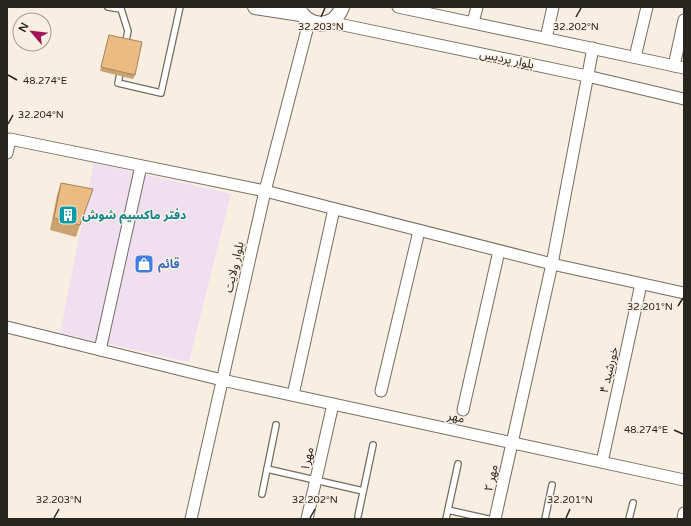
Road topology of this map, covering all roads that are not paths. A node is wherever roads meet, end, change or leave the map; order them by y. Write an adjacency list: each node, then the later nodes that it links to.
1 (108, 7): 16 (lane)
2 (180, 7): 18 (lane)
3 (255, 7): 10 (street)
4 (342, 7): 12 (street)
5 (398, 7): 9 (street)
6 (477, 7): 13 (street)
7 (553, 7): 14 (street)
8 (646, 7): 17 (street)
9 (434, 10): 13 (street)
10 (303, 14): 12 (street); 25 (street, بلوار ولایت)
11 (684, 20): 19 (street)
12 (330, 22): 20 (street, بلوار پردیس)
13 (473, 22): 14 (street)
14 (546, 38): 15 (street)
15 (594, 48): 17 (street); 20 (street, مهر ۲)
16 (124, 53)
17 (635, 57): 19 (street)
18 (122, 60)
19 (679, 67)
20 (587, 76): 21 (street, بلوار پردیس); 29 (street, مهر ۲)
21 (684, 99)
22 (8, 139): 23 (street); 24 (street)
23 (7, 153)
24 (141, 166): 25 (street); 33 (street)
25 (265, 191): 26 (street); 34 (street, بلوار ولایت)
26 (334, 209): 27 (street); 36 (street)
27 (419, 231): 28 (street); 35 (street)
28 (500, 251): 29 (street); 38 (street)
29 (552, 264): 30 (street); 40 (street, مهر ۲)
30 (641, 284): 31 (street); 42 (street, خورشید ۴)
31 (684, 293)
32 (7, 327): 33 (street, مهر)
33 (100, 350): 34 (street, مهر)
34 (222, 380): 36 (street, مهر); 54 (street, بلوار ولایت)
35 (381, 391)
36 (293, 395): 37 (street, مهر)
37 (333, 404): 40 (street, مهر); 45 (street, مهر۱)
38 (463, 410)
39 (276, 425): 44 (lane)
40 (512, 443): 42 (street, مهر); 58 (street, مهر ۲)
41 (373, 446): 48 (lane)
42 (602, 462): 46 (street, مهر)
43 (458, 464): 51 (lane)
44 (267, 469): 45 (lane); 49 (lane)
45 (316, 480): 48 (lane); 55 (street, مهر۱)
46 (684, 480)
47 (552, 485): 59 (lane)
48 (363, 491): 53 (lane)
49 (262, 494)
50 (633, 503): 60 (lane)
51 (448, 510): 56 (lane); 57 (lane)
52 (684, 513): 61 (street)
53 (358, 516)
54 (191, 519)
55 (307, 519)
56 (446, 519)
57 (488, 519)
58 (495, 519)
59 (545, 519)
60 (629, 519)
61 (683, 519)

